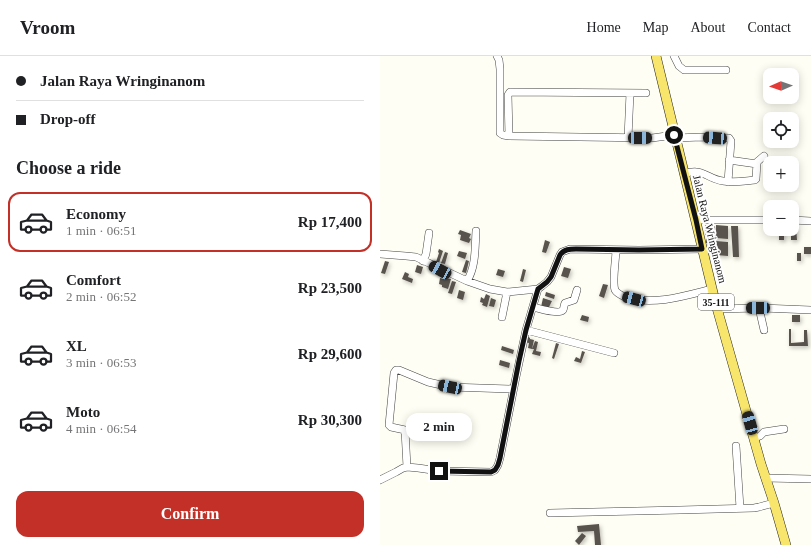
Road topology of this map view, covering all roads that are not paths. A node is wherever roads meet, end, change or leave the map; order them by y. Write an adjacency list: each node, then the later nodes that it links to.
1 (497, 56): 7 (street)
2 (656, 56): 8 (main road, Jalan Raya Wringinanom / 35-111)
3 (674, 56): 4 (street)
4 (726, 70)
5 (630, 93): 6 (street); 7 (street); 9 (street)
6 (646, 93)
7 (509, 136): 9 (street)
8 (671, 136): 9 (street); 11 (street); 13 (main road, Jalan Raya Wringinanom / 35-111)
9 (628, 138)
10 (763, 157): 12 (street)
11 (729, 160): 12 (street); 14 (street)
12 (756, 164): 14 (street)
13 (684, 174): 14 (street); 15 (main road, Jalan Raya Wringinanom / 35-111)
14 (728, 182)
15 (696, 220): 16 (street); 21 (main road, Jalan Raya Wringinanom / 35-111)
16 (763, 220)
17 (799, 220): 18 (street)
18 (811, 221)
19 (476, 231): 25 (street)
20 (429, 233): 24 (street)
21 (702, 249): 22 (street); 27 (main road, Jalan Raya Wringinanom / 35-111)
22 (616, 250): 26 (street); 27 (street)
23 (380, 254): 24 (street)
24 (423, 260): 25 (street)
25 (466, 281): 29 (street)
26 (538, 289): 29 (street); 30 (street)
27 (712, 289): 32 (main road, Jalan Raya Wringinanom / 35-111)
28 (577, 290): 30 (street)
29 (507, 292): 34 (street)
30 (533, 307): 35 (street)
31 (758, 308): 32 (street); 33 (street); 36 (street)
32 (717, 309): 40 (main road, Jalan Raya Wringinanom / 35-111)
33 (811, 310)
34 (502, 317)
35 (526, 330): 37 (street); 38 (street)
36 (764, 330)
37 (614, 353)
38 (513, 389): 42 (street); 42 (street)
39 (784, 429): 40 (street)
40 (754, 438): 43 (main road, Jalan Raya Wringinanom / 35-111)
41 (736, 446): 47 (street)
42 (407, 467): 45 (street)
43 (766, 478): 44 (street); 46 (main road, Jalan Raya Wringinanom / 35-111)
44 (811, 479)
45 (380, 480)
46 (770, 504): 47 (street); 49 (main road, Jalan Raya Wringinanom / 35-111)
47 (740, 508): 48 (street)
48 (550, 513)
49 (786, 545)

